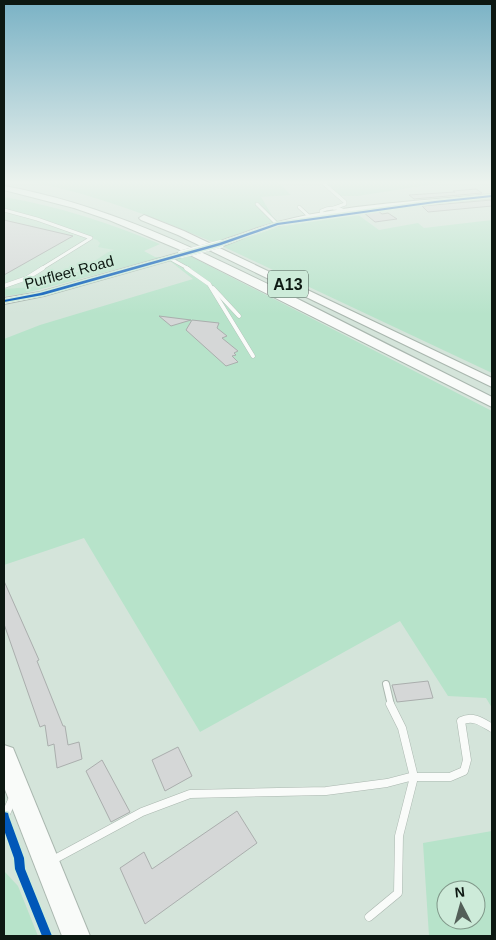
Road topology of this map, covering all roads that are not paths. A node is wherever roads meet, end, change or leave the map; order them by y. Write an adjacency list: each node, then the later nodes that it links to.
1 (58, 226): 7 (lane)
2 (132, 226): 12 (main road, A13)
3 (163, 226): 11 (main road, A13)
4 (272, 226): 5 (street, Purfleet Road, bridge)
5 (169, 258): 6 (lane); 8 (street, Purfleet Road)
6 (209, 284): 9 (lane); 10 (lane)
7 (4, 286)
8 (4, 301)
9 (239, 316)
10 (254, 356)
11 (492, 384)
12 (492, 402)
13 (386, 684): 16 (lane)
14 (492, 728): 16 (lane)
15 (4, 757): 17 (main road)
16 (414, 777): 19 (lane); 20 (lane)
17 (17, 791): 18 (lane); 19 (main road)
18 (4, 818)
19 (46, 863): 21 (main road)
20 (369, 917)
21 (76, 936)

